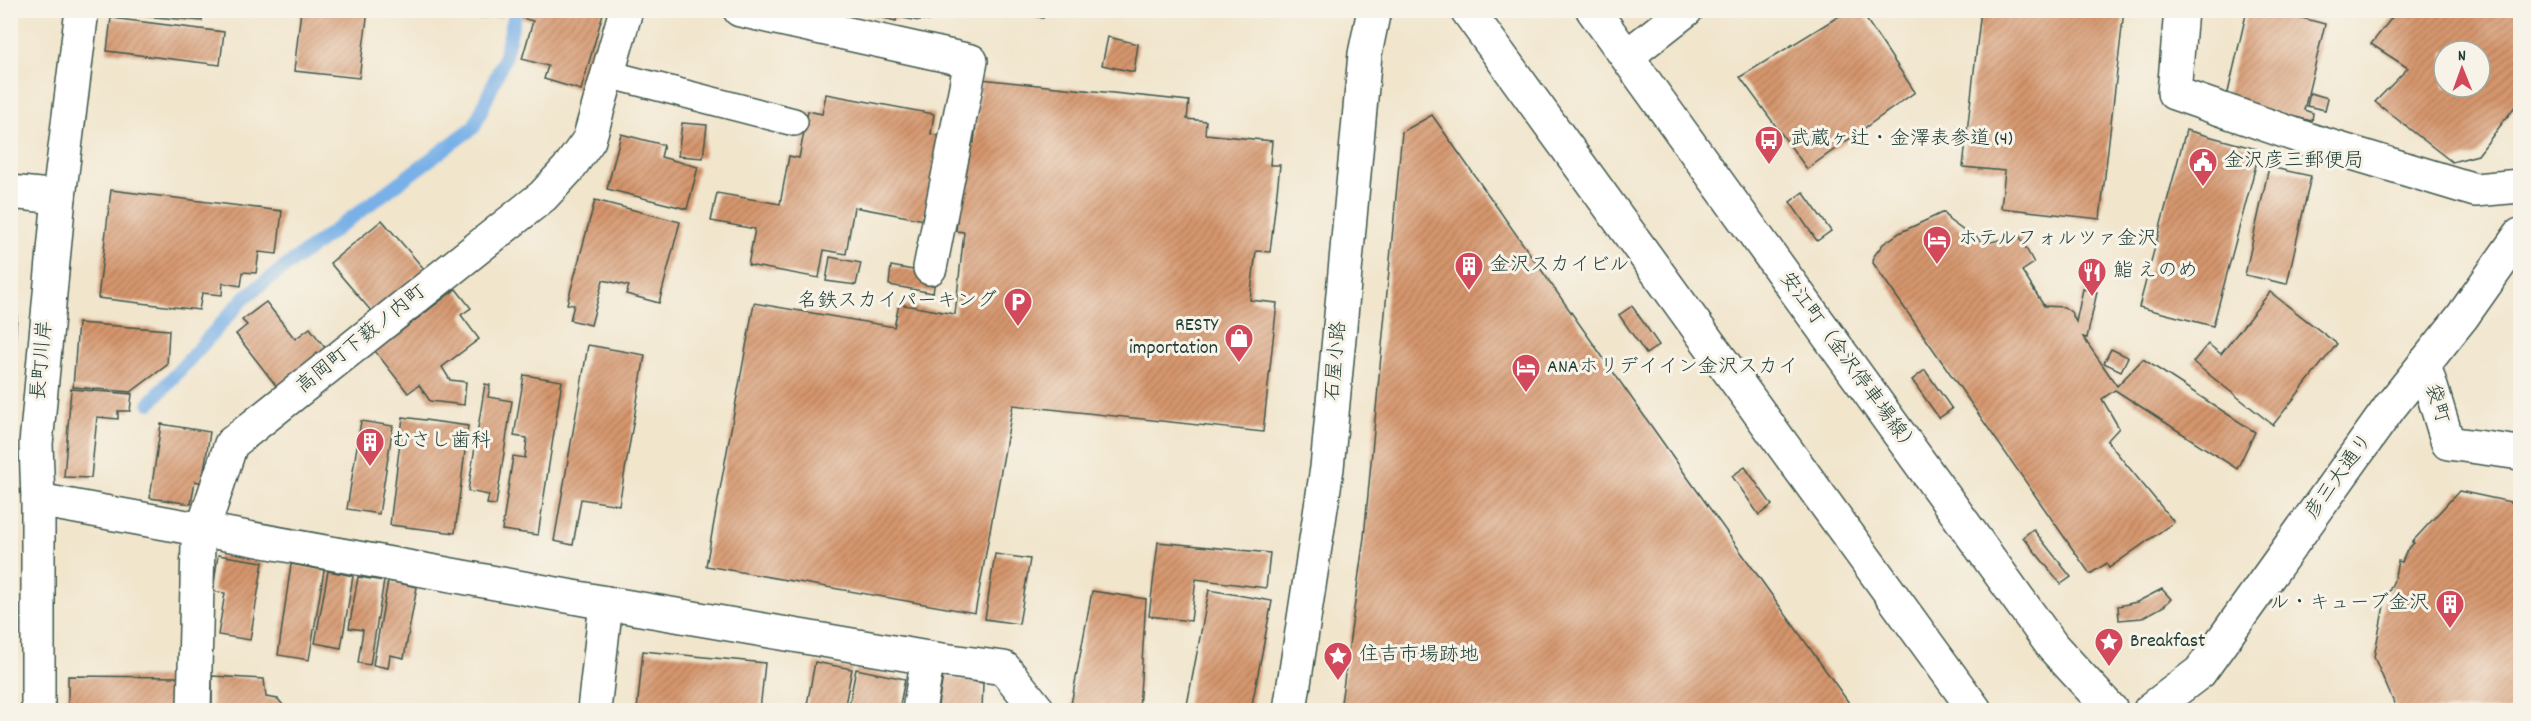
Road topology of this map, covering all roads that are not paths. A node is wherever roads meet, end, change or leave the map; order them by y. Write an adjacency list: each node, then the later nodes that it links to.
1 (82, 10): 14 (street, 長町川岸)
2 (626, 10): 10 (street, 高岡町下薮ノ内町)
3 (740, 10): 16 (street)
4 (1374, 10): 29 (street, 石屋小路)
5 (1467, 10): 30 (street)
6 (1593, 10): 9 (street, 安江町（金沢停車場線）)
7 (1686, 10): 9 (street)
8 (2181, 10): 12 (street)
9 (1627, 56): 31 (street, 安江町（金沢停車場線）)
10 (608, 74): 11 (lane); 21 (street, 高岡町下薮ノ内町)
11 (794, 122)
12 (2520, 186)
13 (10, 192): 14 (street)
14 (58, 197): 18 (street, 長町川岸)
15 (2520, 235): 17 (street, 彦三大通り)
16 (930, 268)
17 (2424, 364): 19 (street, 袋町); 32 (street, 彦三大通り)
18 (23, 443): 20 (street, 長町川岸)
19 (2520, 453)
20 (38, 500): 21 (street); 24 (street, 長町川岸)
21 (201, 531): 22 (street); 25 (street, 高岡町下薮ノ内町)
22 (606, 603): 23 (street); 26 (street)
23 (928, 658): 27 (street); 28 (street)
24 (38, 711)
25 (194, 711)
26 (594, 711)
27 (919, 711)
28 (1038, 711)
29 (1290, 711)
30 (1975, 711)
31 (2111, 711)
32 (2150, 711)

